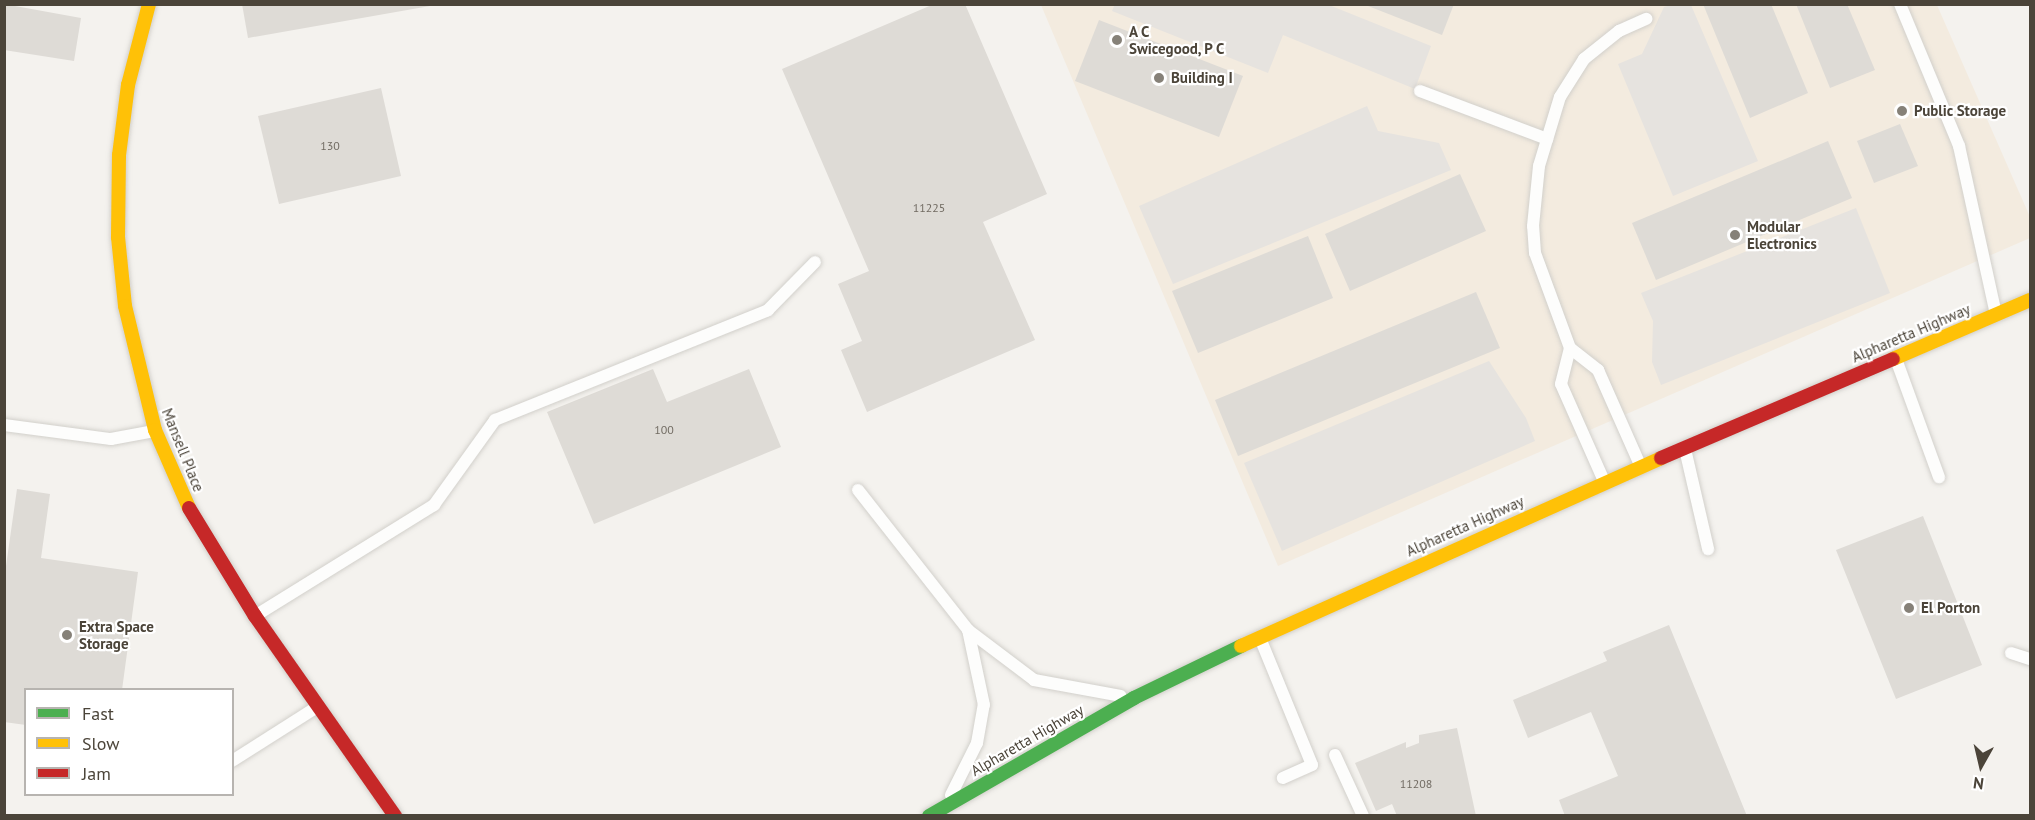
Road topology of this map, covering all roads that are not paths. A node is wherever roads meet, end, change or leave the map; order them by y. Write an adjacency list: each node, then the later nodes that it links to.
1 (149, 4): 12 (main road, Mansell Place)
2 (1900, 4): 8 (lane)
3 (1646, 20): 5 (lane)
4 (1420, 91): 5 (lane)
5 (1547, 139): 9 (lane)
6 (815, 262): 19 (lane)
7 (2031, 300): 8 (main road, Alpharetta Highway)
8 (1996, 314): 10 (main road, Alpharetta Highway)
9 (1570, 348): 14 (lane); 16 (lane)
10 (1896, 357): 13 (main road, Alpharetta Highway); 15 (lane)
11 (4, 424): 12 (lane)
12 (155, 430): 19 (main road, Mansell Place)
13 (1685, 448): 14 (main road, Alpharetta Highway); 18 (lane)
14 (1640, 466): 16 (main road, Alpharetta Highway)
15 (1939, 477)
16 (1604, 482): 21 (main road, Alpharetta Highway)
17 (858, 490): 20 (lane)
18 (1708, 549)
19 (255, 616): 25 (main road, Mansell Place)
20 (968, 630): 24 (lane); 29 (lane)
21 (1259, 637): 24 (main road, Alpharetta Highway); 28 (lane)
22 (2011, 653): 23 (lane)
23 (2031, 659)
24 (1134, 698): 29 (main road, Alpharetta Highway)
25 (318, 706): 27 (lane); 30 (main road, Mansell Place)
26 (1335, 755): 32 (lane)
27 (234, 760)
28 (1283, 778)
29 (946, 805): 31 (main road, Alpharetta Highway)
30 (394, 816)
31 (928, 816)
32 (1363, 816)

